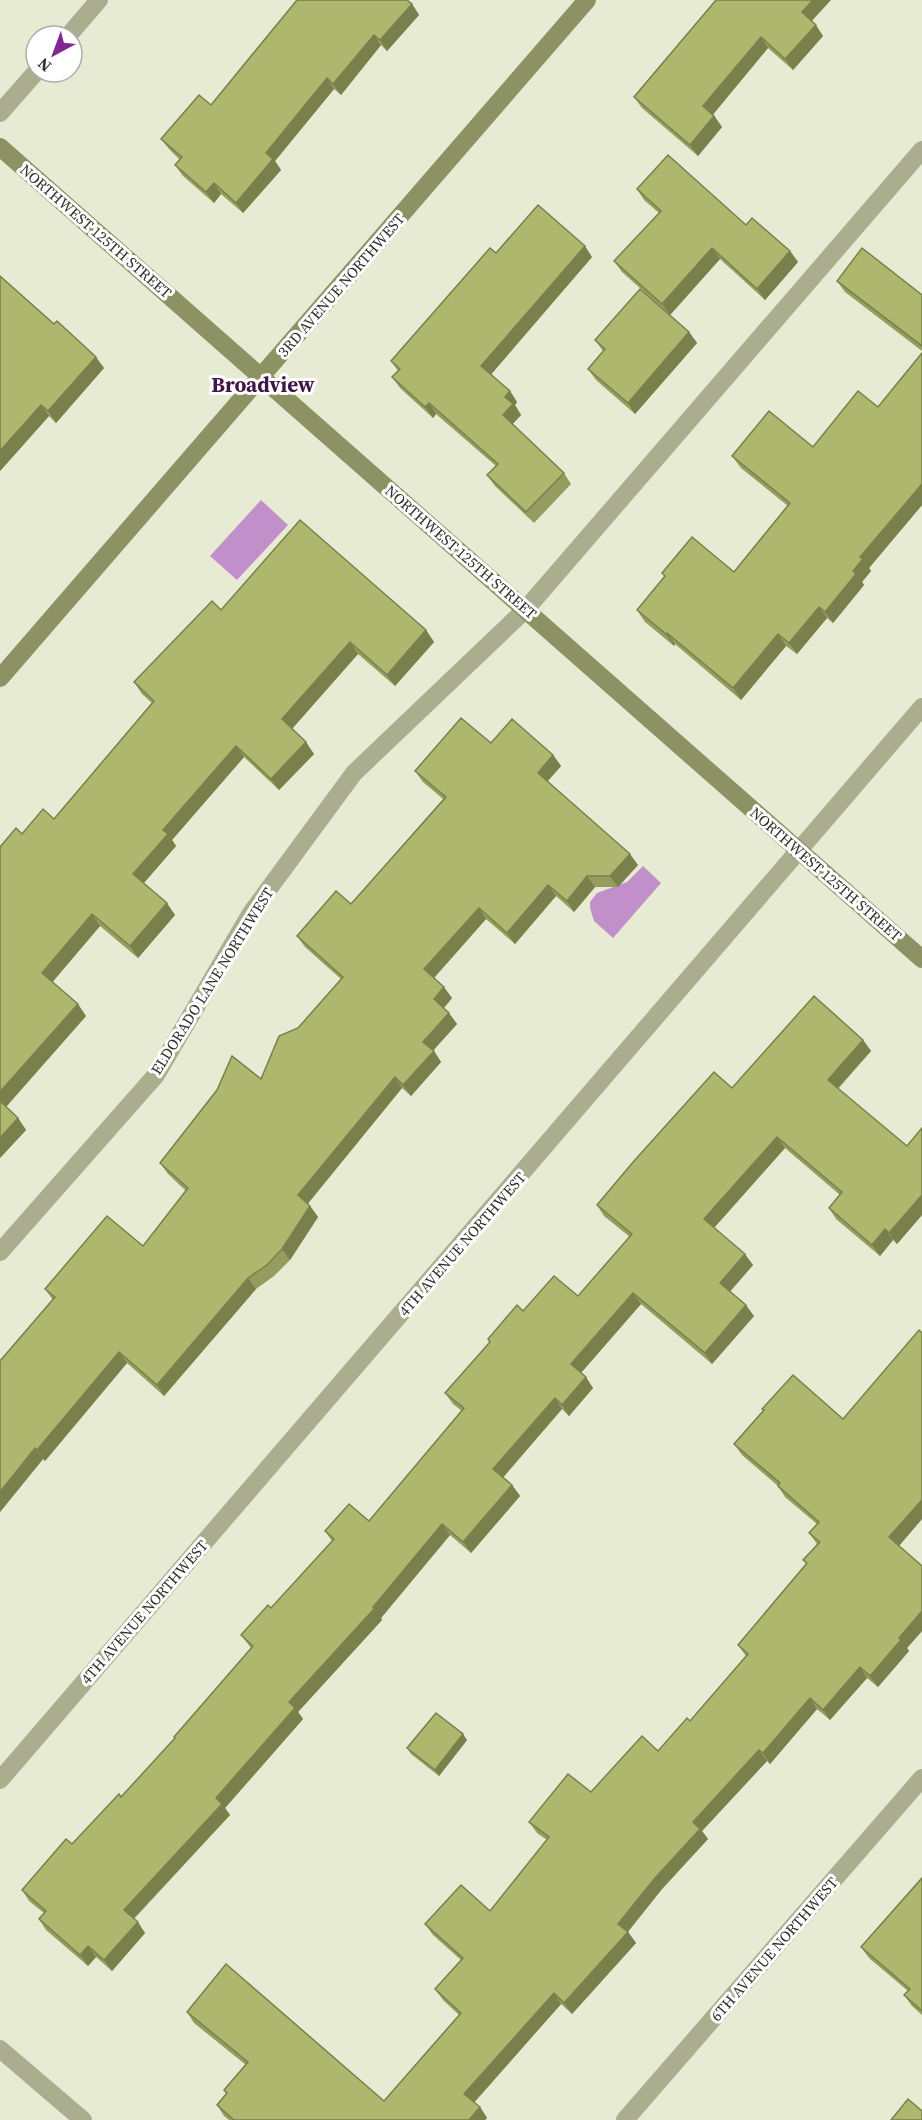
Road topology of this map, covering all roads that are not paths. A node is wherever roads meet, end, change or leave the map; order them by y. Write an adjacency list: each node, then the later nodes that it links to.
1 (99, 0): 3 (street)
2 (587, 0): 8 (street, 3RD AVENUE NORTHWEST)
3 (78, 24)
4 (25, 84): 5 (street)
5 (0, 113)
6 (0, 147): 8 (street, NORTHWEST 125TH STREET)
7 (922, 150): 9 (street, ELDORADO LANE NORTHWEST)
8 (262, 377): 9 (street, NORTHWEST 125TH STREET); 10 (street, 3RD AVENUE NORTHWEST)
9 (526, 609): 12 (street, NORTHWEST 125TH STREET); 14 (street, ELDORADO LANE NORTHWEST)
10 (0, 678)
11 (922, 707): 12 (street, 4TH AVENUE NORTHWEST)
12 (799, 852): 13 (street, NORTHWEST 125TH STREET); 16 (street, 4TH AVENUE NORTHWEST)
13 (922, 958)
14 (0, 1252)
15 (922, 1778): 19 (street, 6TH AVENUE NORTHWEST)
16 (0, 1780)
17 (0, 2049): 18 (street)
18 (83, 2120)
19 (625, 2120)

